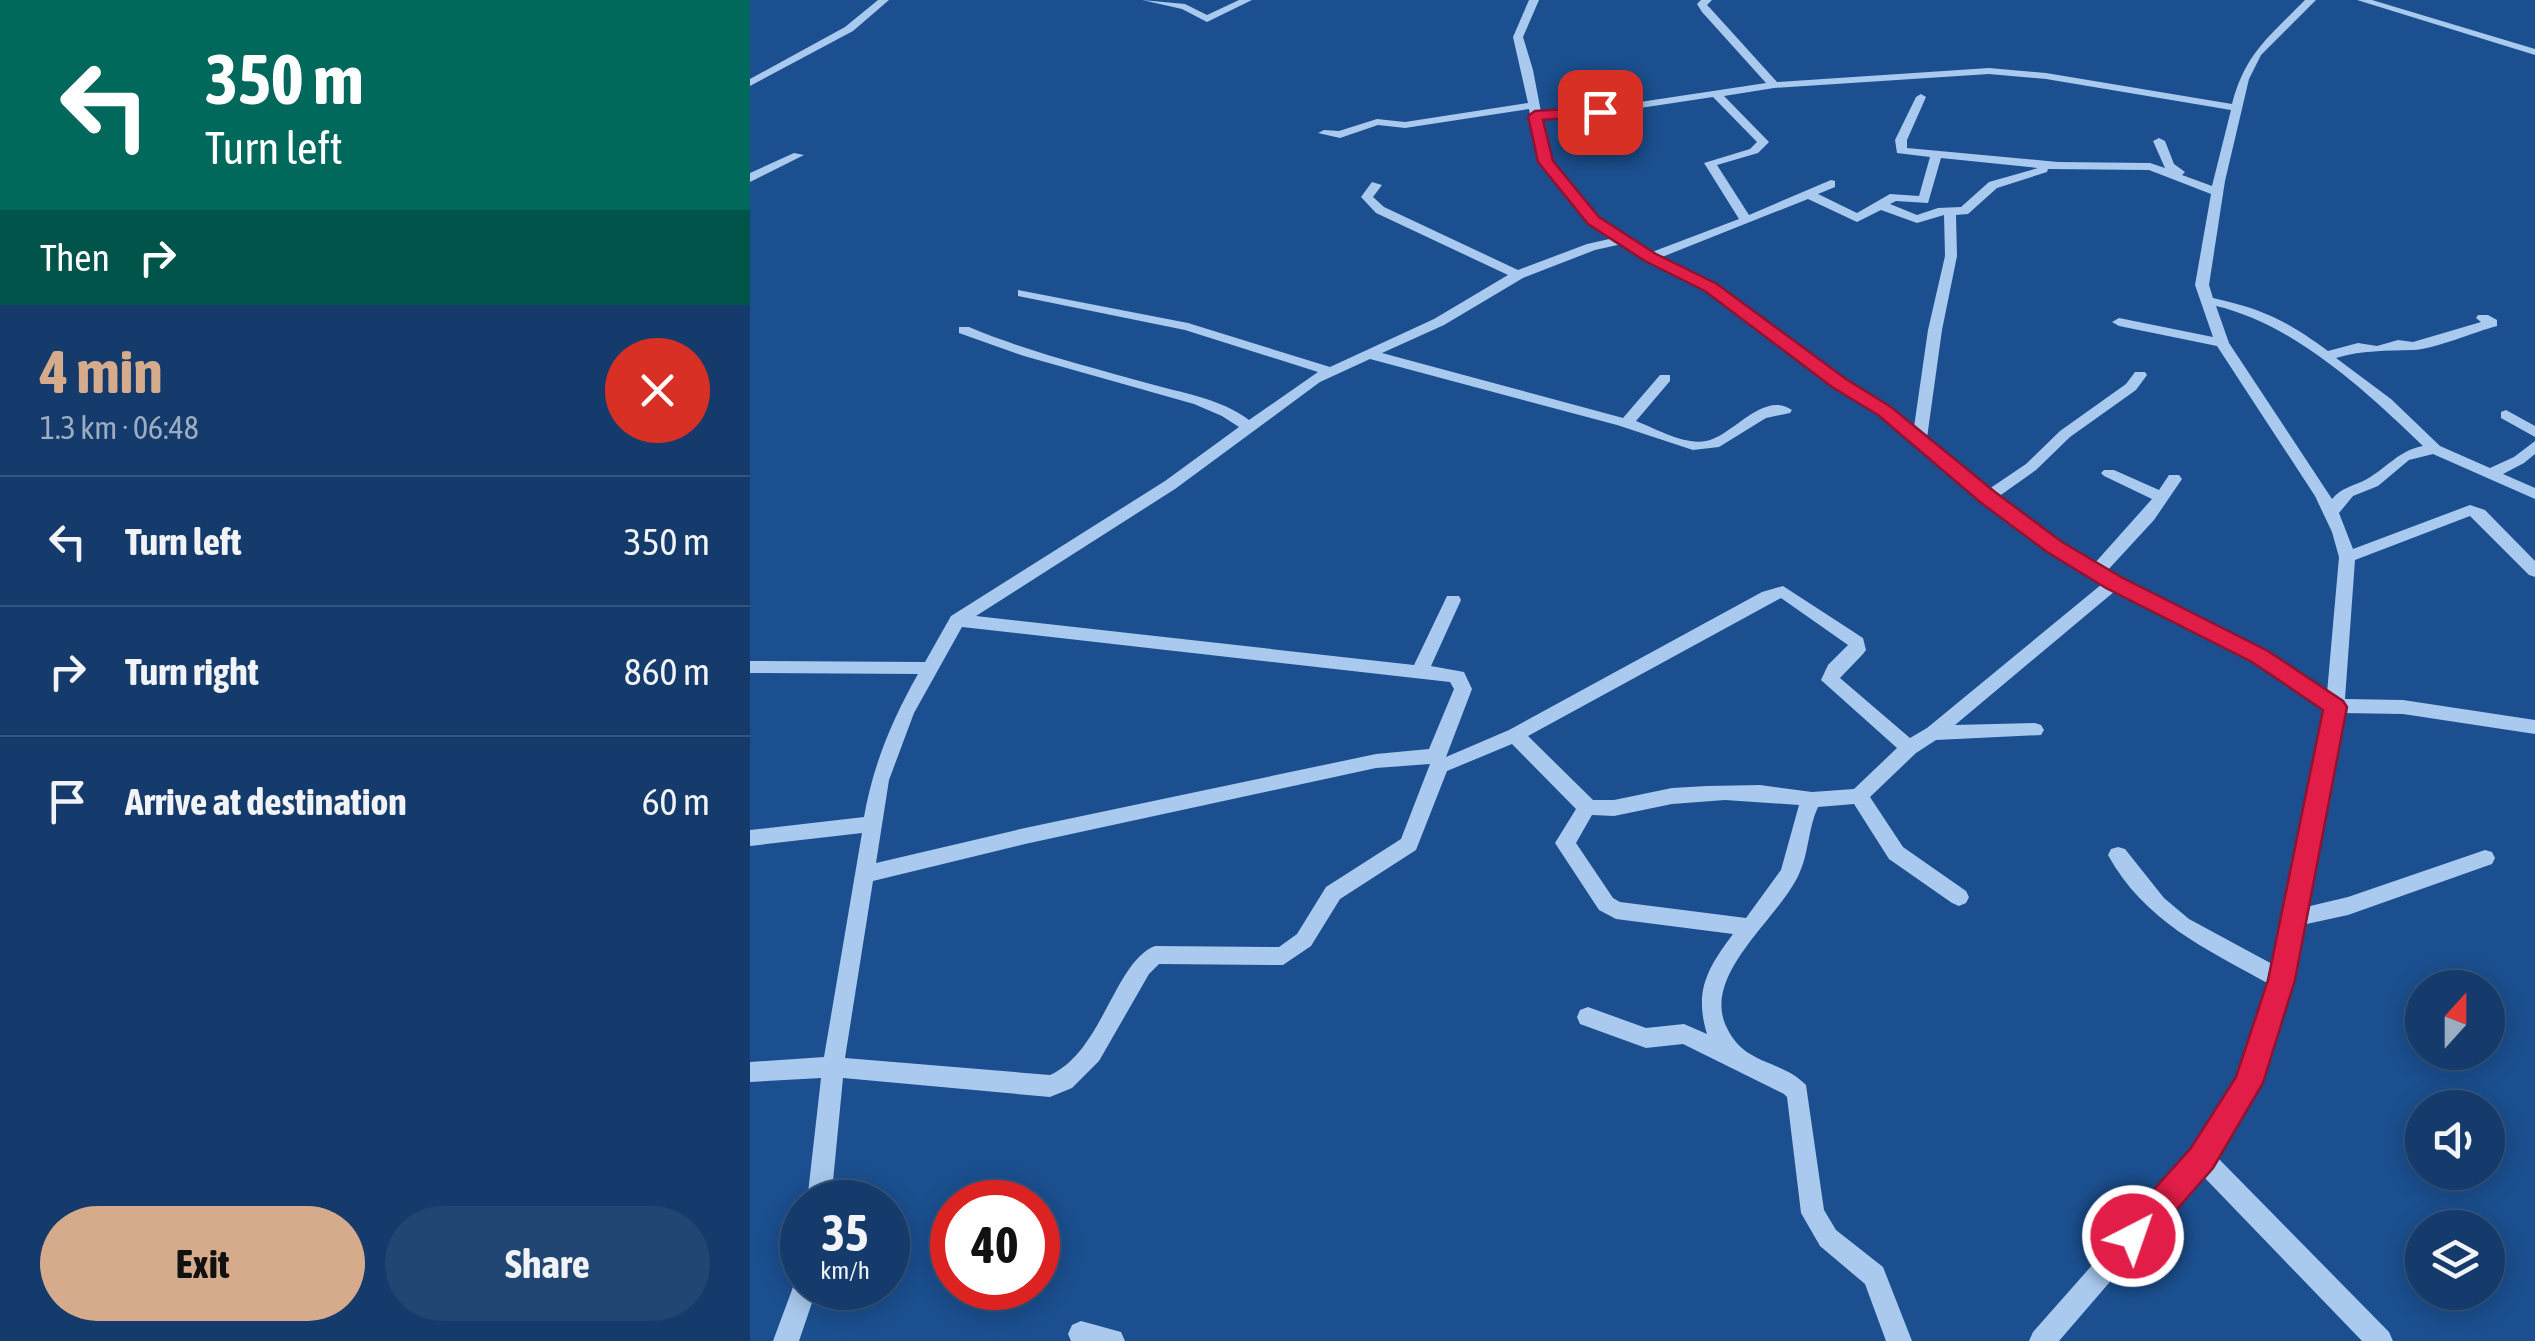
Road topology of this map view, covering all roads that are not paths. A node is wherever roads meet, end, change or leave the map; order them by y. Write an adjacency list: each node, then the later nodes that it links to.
1 (884, 0): 11 (street)
2 (1148, 0): 9 (street)
3 (1200, 0): 9 (street)
4 (1247, 0): 9 (street)
5 (1534, 0): 16 (street)
6 (1706, 0): 12 (street)
7 (2310, 0): 15 (street)
8 (2362, 0): 10 (street)
9 (1185, 7)
10 (2535, 52)
11 (750, 83)
12 (1774, 86): 13 (street); 15 (street)
13 (1716, 94): 17 (street); 33 (street)
14 (1920, 96): 22 (street)
15 (2238, 108): 29 (street)
16 (1535, 110): 17 (street); 18 (street); 34 (street)
17 (1600, 112): 20 (street)
18 (1324, 133)
19 (2159, 141): 23 (street)
20 (1628, 150)
21 (798, 156): 26 (street)
22 (1936, 158): 24 (street); 31 (street)
23 (2167, 162): 25 (street); 29 (street)
24 (2058, 166): 25 (street); 32 (street)
25 (2150, 167): 29 (street)
26 (750, 178)
27 (1832, 184): 30 (street)
28 (1376, 185): 36 (street)
29 (2218, 186): 38 (street)
30 (1808, 194): 31 (street); 33 (street)
31 (1880, 205): 32 (street)
32 (1950, 211): 53 (street)
33 (1746, 222): 35 (street)
34 (1623, 240): 35 (street); 36 (street)
35 (1650, 258): 53 (street)
36 (1518, 275): 43 (street)
37 (1023, 294): 45 (street)
38 (2205, 300): 42 (street); 44 (street)
39 (2484, 318): 44 (street)
40 (2119, 322): 42 (street)
41 (964, 330): 51 (street)
42 (2222, 343): 62 (street)
43 (1369, 354): 45 (street); 50 (street)
44 (2327, 356): 55 (street)
45 (1332, 372): 51 (street)
46 (2140, 375): 61 (street)
47 (1665, 378): 50 (street)
48 (1784, 410): 50 (street)
49 (2506, 415): 52 (street)
50 (1627, 423)
51 (1248, 428): 67 (street)
52 (2535, 432)
53 (1920, 438): 61 (street)
54 (2535, 446): 57 (street)
55 (2435, 449): 57 (street); 62 (street)
56 (2109, 472): 60 (street)
57 (2492, 472): 59 (street)
58 (2174, 478): 60 (street)
59 (2535, 494)
60 (2159, 496): 65 (street)
61 (1988, 497): 65 (street)
62 (2331, 513): 63 (street)
63 (2347, 556): 64 (street); 71 (street)
64 (2535, 572)
65 (2105, 578): 71 (street); 74 (street)
66 (1453, 600): 70 (street)
67 (957, 620): 69 (street); 70 (street)
68 (750, 667): 69 (street)
69 (927, 668): 81 (street)
70 (1420, 671): 77 (street)
71 (2335, 707): 72 (street); 87 (street)
72 (2535, 727)
73 (2034, 730): 74 (street)
74 (1934, 734): 76 (street)
75 (1515, 735): 76 (street); 77 (street); 80 (street)
76 (1910, 748): 78 (street)
77 (1438, 760): 85 (street); 92 (street)
78 (1859, 796): 79 (street); 86 (street)
79 (1812, 800): 80 (street); 88 (street)
80 (1587, 807): 88 (street)
81 (870, 824): 82 (street); 85 (street)
82 (750, 838)
83 (2118, 856): 89 (street)
84 (2485, 858): 87 (street)
85 (866, 874): 92 (street)
86 (1959, 897)
87 (2294, 918): 89 (street)
88 (1747, 927): 91 (street)
89 (2282, 980): 94 (street)
90 (1588, 1017): 91 (street)
91 (1739, 1062): 100 (street)
92 (833, 1067): 93 (street); 95 (street)
93 (750, 1072)
94 (2202, 1158): 101 (street); 102 (street)
95 (821, 1180)
96 (797, 1310): 98 (street)
97 (1081, 1334): 99 (street)
98 (786, 1341)
99 (1112, 1341)
100 (1898, 1341)
101 (2042, 1341)
102 (2380, 1341)

